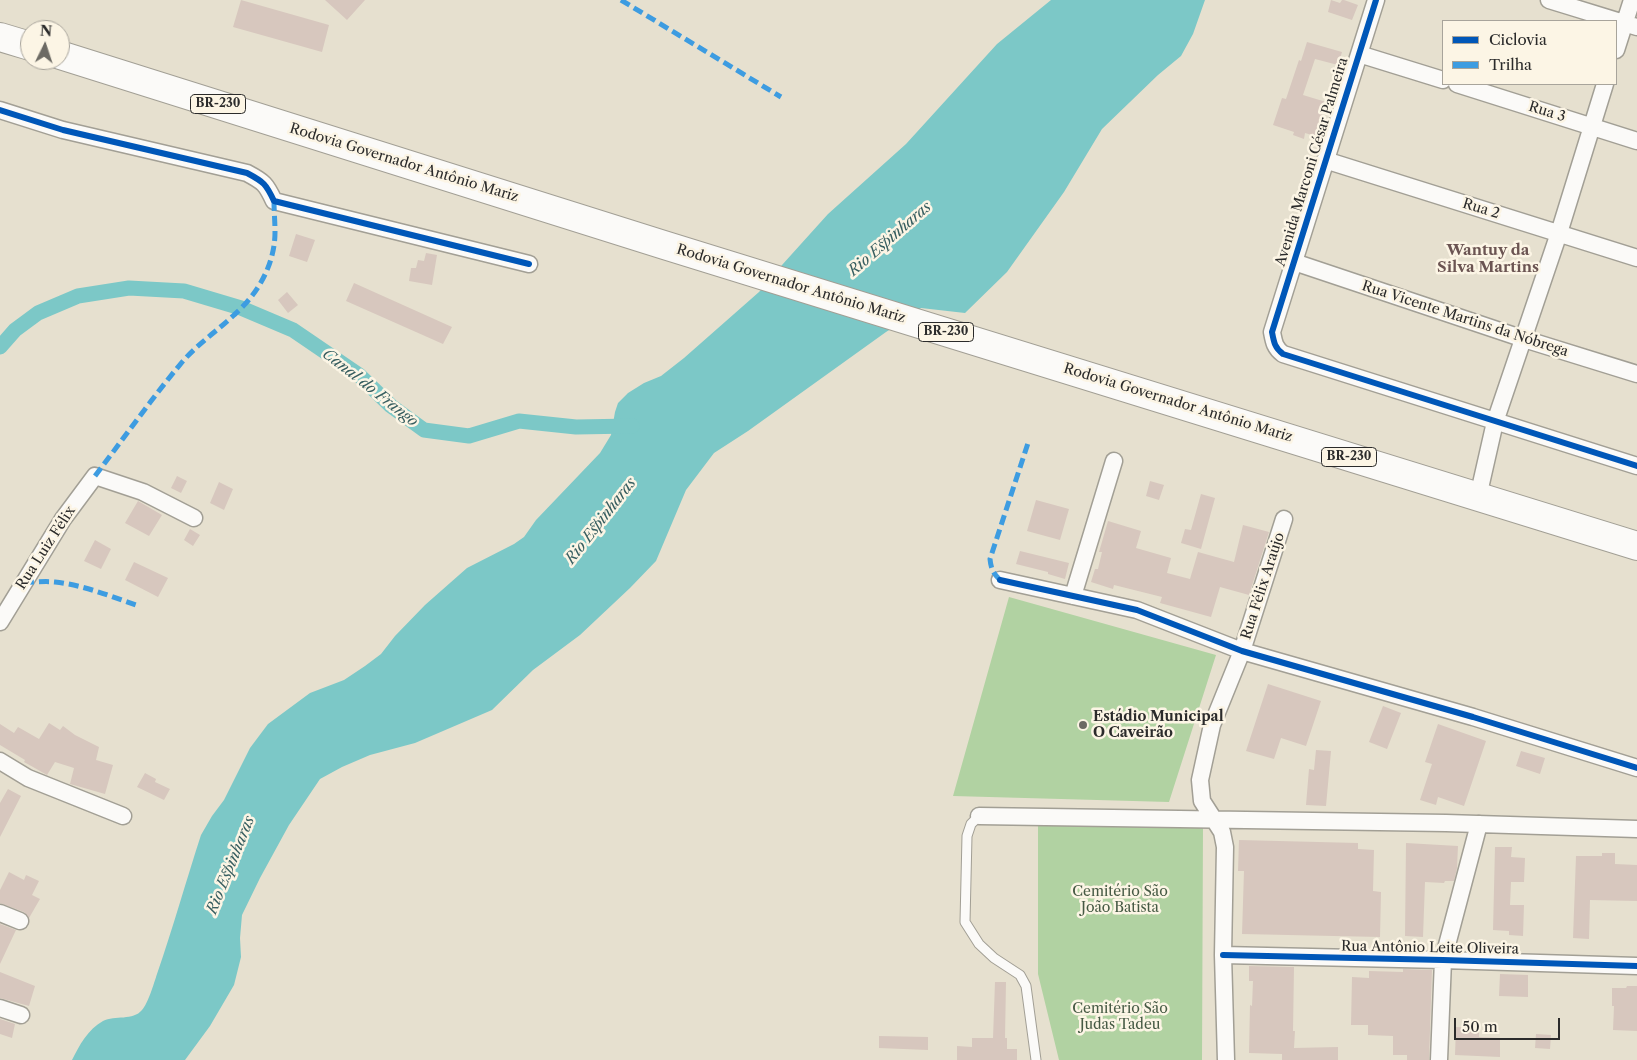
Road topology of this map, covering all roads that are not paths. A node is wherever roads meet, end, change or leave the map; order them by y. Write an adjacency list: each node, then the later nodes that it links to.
1 (1376, 0): 10 (street, Avenida Marconi César Palmeira)
2 (1549, 0): 4 (street)
3 (1632, 0): 6 (street)
4 (1615, 20)
5 (1617, 21): 6 (street)
6 (1631, 25): 9 (street)
7 (0, 36): 8 (highway)
8 (20, 43)
9 (1617, 48)
10 (1359, 54): 12 (street); 18 (street, Avenida Marconi César Palmeira)
11 (70, 58): 28 (highway, Rodovia Governador Antônio Mariz / BR-230)
12 (1442, 80)
13 (1460, 85): 16 (street, Rua 3)
14 (1605, 85): 16 (street)
15 (0, 110): 22 (street)
16 (1591, 125): 17 (street, Rua 3); 19 (street)
17 (1637, 140)
18 (1325, 160): 19 (street, Rua 2); 21 (street, Avenida Marconi César Palmeira)
19 (1559, 233): 20 (street, Rua 2); 23 (street)
20 (1637, 258)
21 (1294, 262): 23 (street, Rua Vicente Martins da Nóbrega); 25 (street, Avenida Marconi César Palmeira)
22 (529, 264)
23 (1524, 339): 24 (street, Rua Vicente Martins da Nóbrega); 25 (street)
24 (1637, 374)
25 (1495, 422): 27 (street); 28 (street)
26 (1114, 461): 33 (street)
27 (1637, 466)
28 (1478, 497): 31 (highway, Rodovia Governador Antônio Mariz / BR-230)
29 (194, 518): 34 (street, Rua Luiz Félix)
30 (1284, 519): 35 (street, Rua Félix Araújo)
31 (1637, 546)
32 (1000, 580): 33 (street)
33 (1073, 596): 35 (street)
34 (0, 622)
35 (1242, 650): 37 (street); 40 (street, Rua Félix Araújo)
36 (0, 761): 38 (street)
37 (1637, 768)
38 (124, 816)
39 (979, 816): 40 (street); 50 (lane)
40 (1215, 820): 41 (street); 45 (street, Rua Félix Araújo)
41 (1479, 824): 42 (street); 46 (street)
42 (1637, 829)
43 (0, 913): 44 (street)
44 (20, 921)
45 (1223, 955): 46 (street, Rua Antônio Leite Oliveira); 51 (street, Rua Félix Araújo)
46 (1442, 960): 47 (street, Rua Antônio Leite Oliveira); 52 (street)
47 (1637, 966)
48 (0, 1008): 49 (street)
49 (21, 1014)
50 (1036, 1060)
51 (1226, 1060)
52 (1439, 1060)

